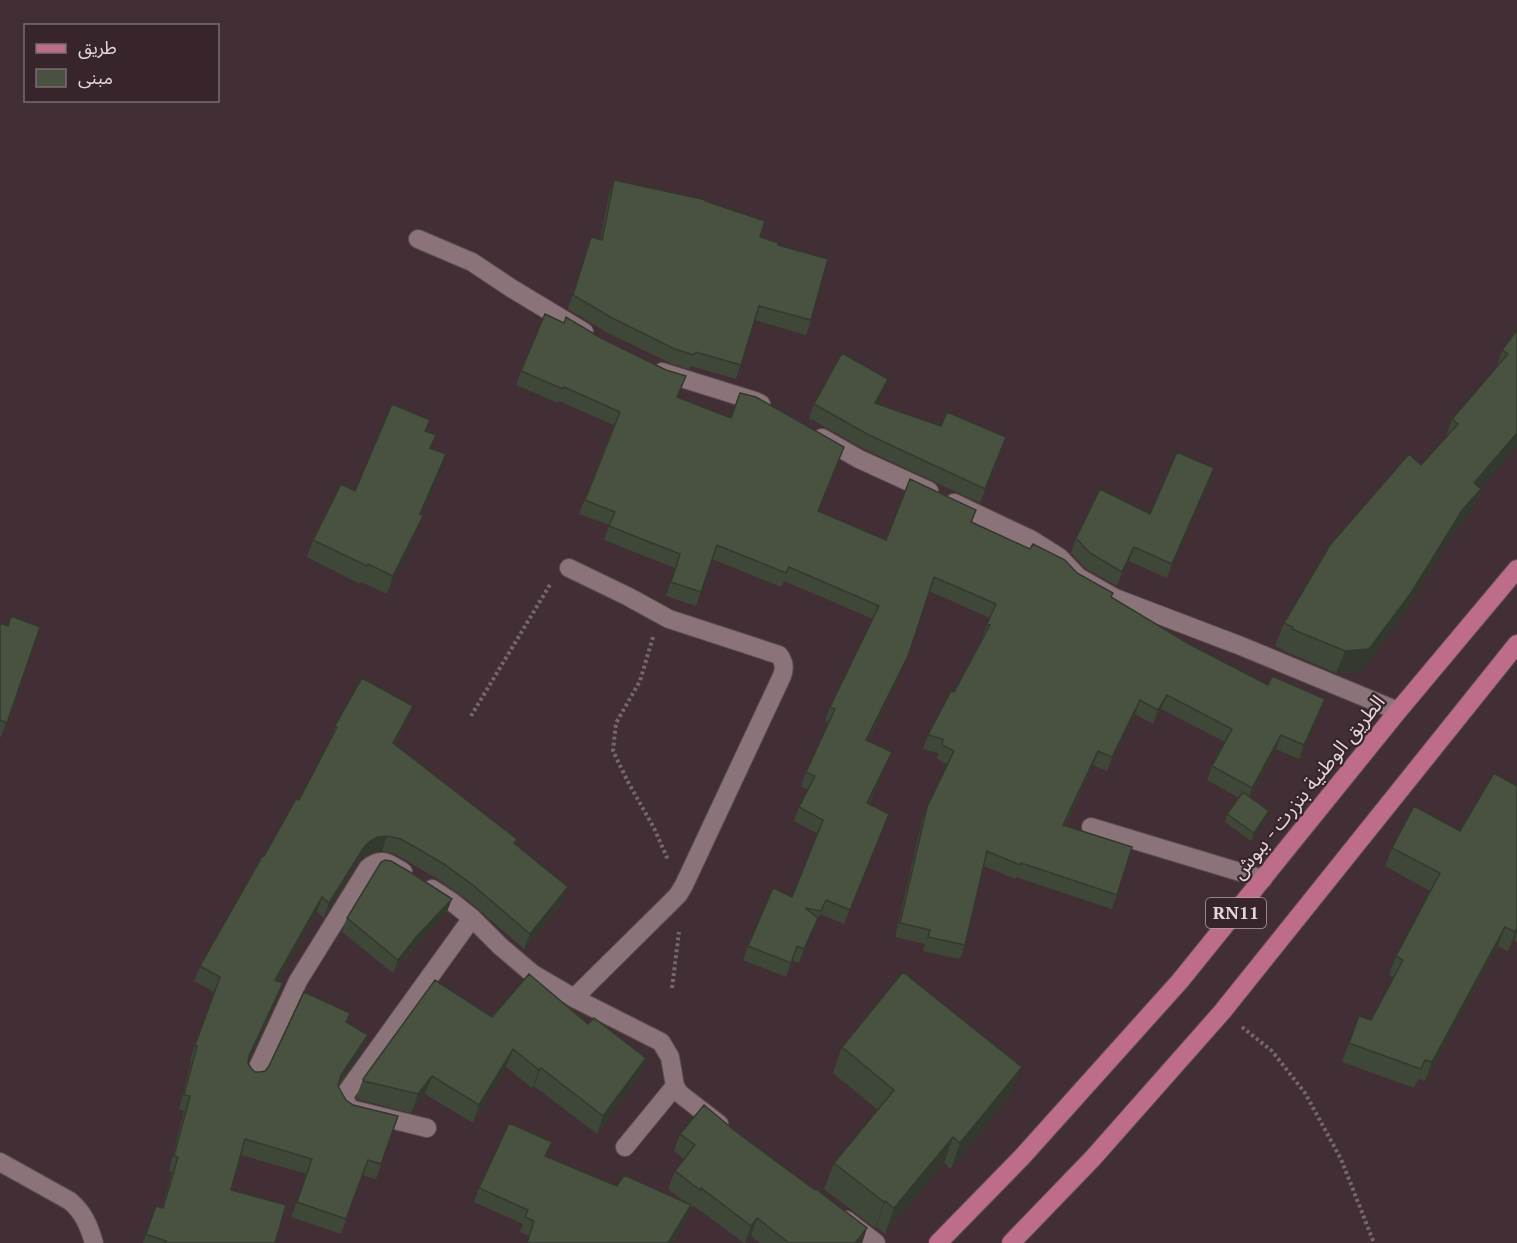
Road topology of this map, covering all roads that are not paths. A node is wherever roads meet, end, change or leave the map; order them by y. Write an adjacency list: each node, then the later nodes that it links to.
1 (418, 239): 2 (street)
2 (601, 342)
3 (644, 363): 4 (street)
4 (776, 412)
5 (807, 430): 9 (street)
6 (569, 568): 13 (street)
7 (1517, 569): 9 (main road, الطريق الوطنية بنزرت - ببوش / RN11)
8 (1517, 644): 24 (main road, RN11)
9 (1398, 711): 11 (main road, الطريق الوطنية بنزرت - ببوش / RN11)
10 (1091, 827): 11 (street)
11 (1263, 879): 23 (main road, الطريق الوطنية بنزرت - ببوش / RN11)
12 (472, 918): 13 (street); 14 (street); 16 (street)
13 (574, 998): 15 (street)
14 (254, 1076)
15 (675, 1086): 17 (street); 18 (street)
16 (427, 1128)
17 (730, 1132)
18 (625, 1148)
19 (0, 1162): 21 (street)
20 (830, 1208): 22 (street)
21 (94, 1243)
22 (876, 1243)
23 (938, 1243)
24 (1011, 1243)

